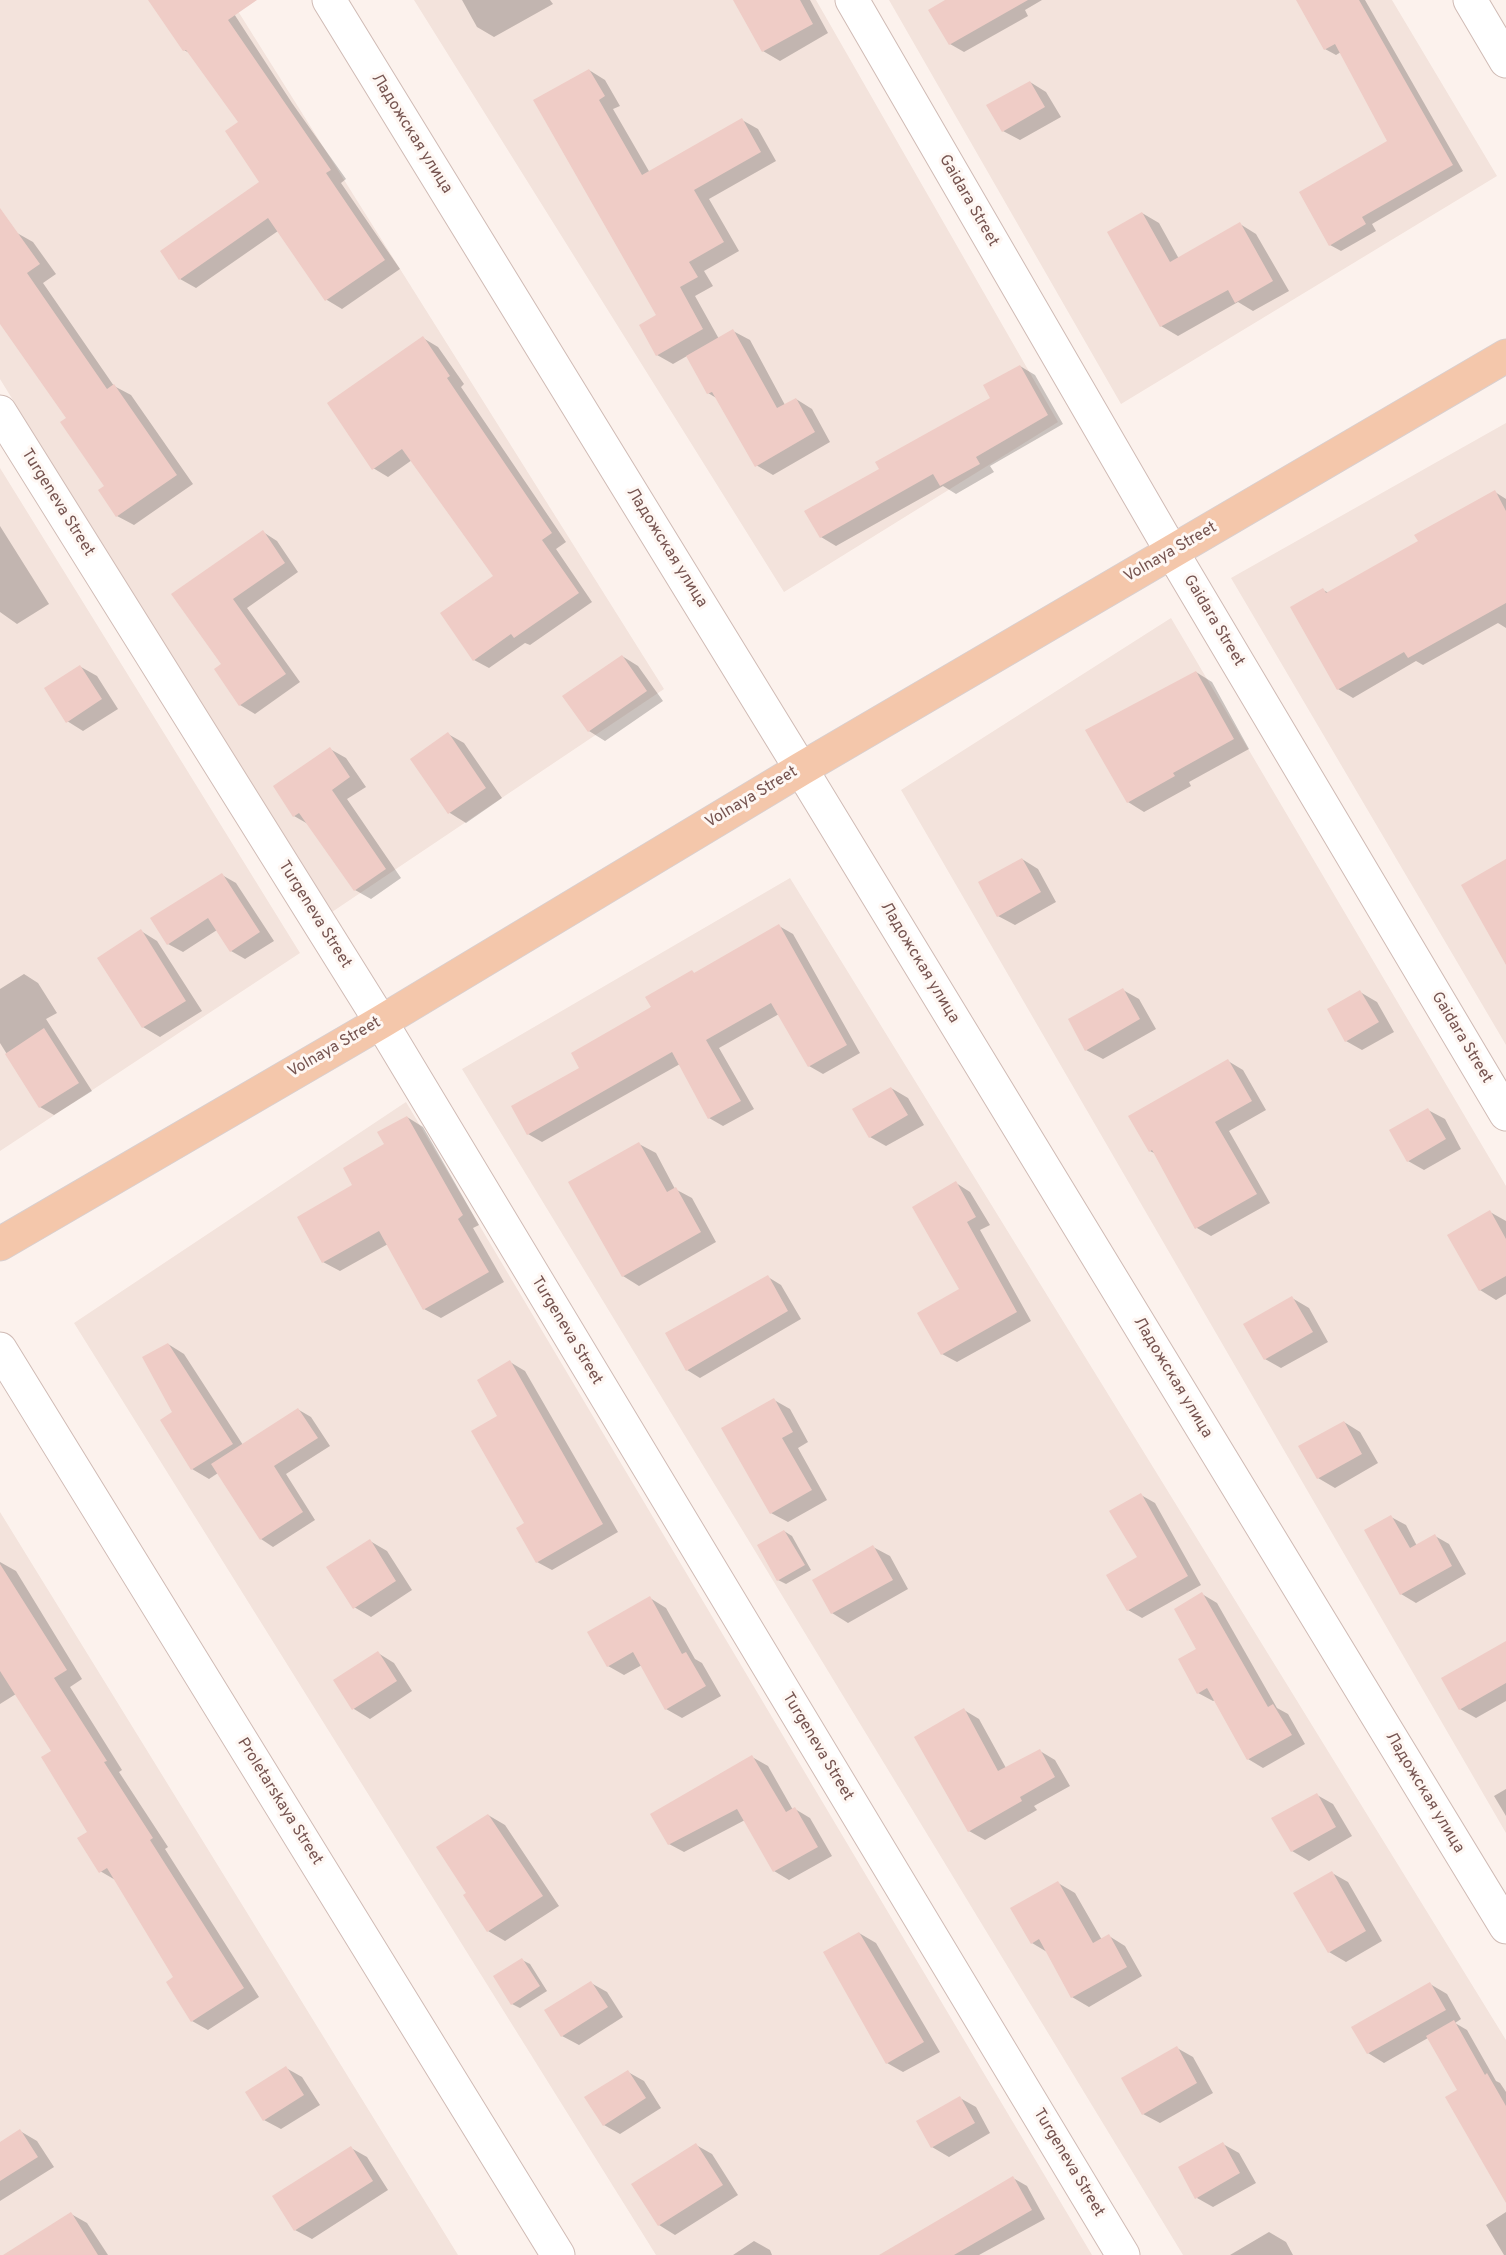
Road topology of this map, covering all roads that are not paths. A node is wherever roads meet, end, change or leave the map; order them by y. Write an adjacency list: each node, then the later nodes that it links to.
1 (329, 0): 8 (street, Ладожская улица)
2 (852, 0): 7 (street, Gaidara Street)
3 (1470, 0): 4 (street)
4 (1506, 61)
5 (1506, 356): 7 (main road, Volnaya Street)
6 (0, 412): 9 (street, Turgeneva Street)
7 (1172, 552): 8 (main road, Volnaya Street); 10 (street, Gaidara Street)
8 (801, 769): 9 (main road, Volnaya Street); 13 (street, Ладожская улица)
9 (381, 1022): 11 (main road, Volnaya Street); 15 (street, Turgeneva Street)
10 (1506, 1114)
11 (0, 1244)
12 (0, 1349): 14 (street, Proletarskaya Street)
13 (1506, 1927)
14 (558, 2255)
15 (1123, 2255)

